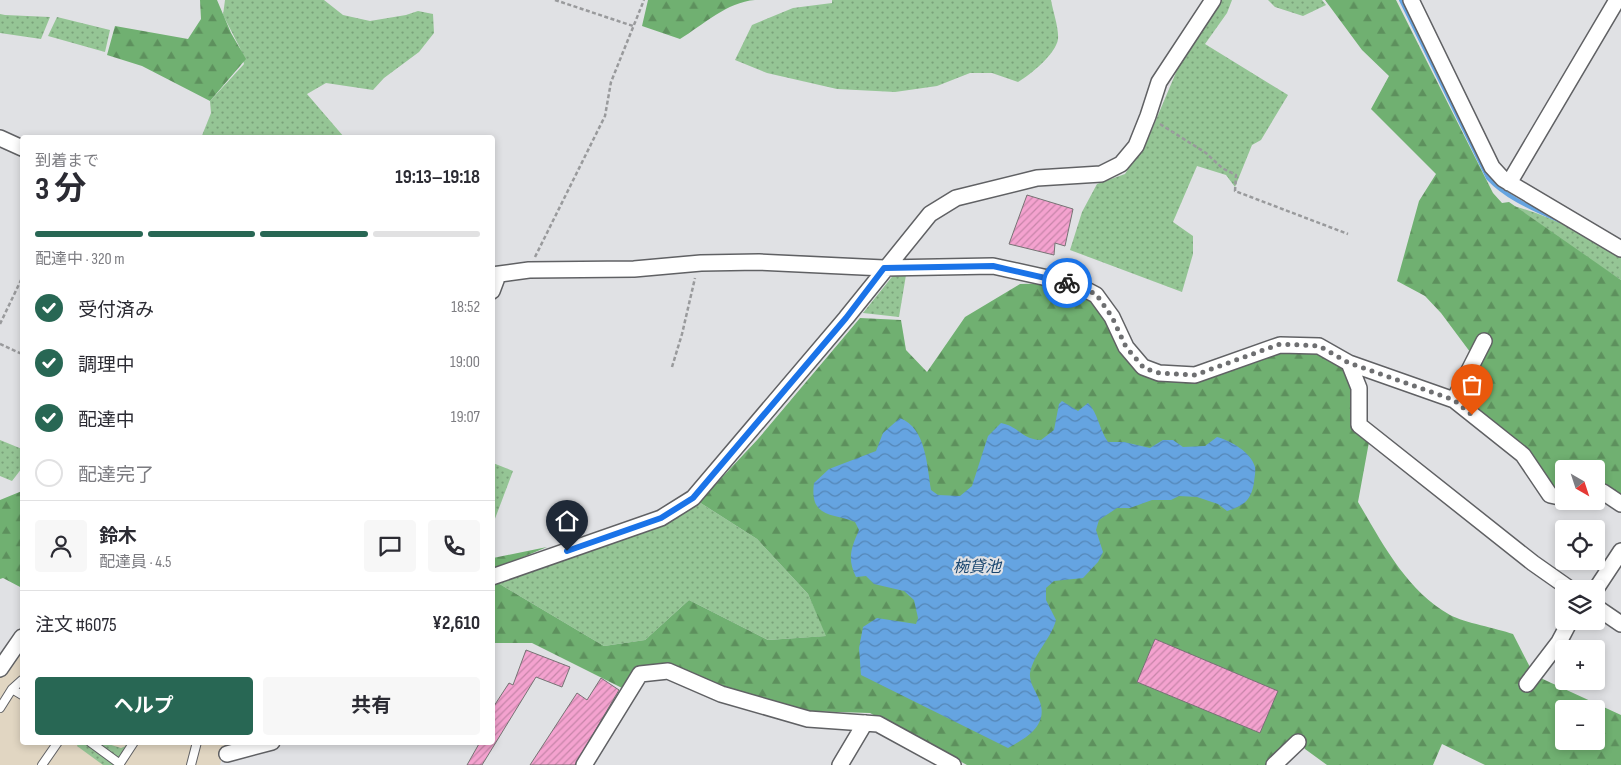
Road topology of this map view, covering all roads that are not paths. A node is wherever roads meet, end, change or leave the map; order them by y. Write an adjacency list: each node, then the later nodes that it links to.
1 (1213, 0): 8 (street)
2 (1411, 0): 6 (street)
3 (1617, 0): 6 (street)
4 (0, 138): 5 (street)
5 (20, 147)
6 (1509, 183): 7 (street)
7 (1621, 248)
8 (884, 268): 9 (street); 11 (street); 17 (street)
9 (495, 275)
10 (1484, 341): 12 (street)
11 (1349, 363): 12 (street); 18 (street)
12 (1454, 400): 14 (street)
13 (1605, 494): 15 (street)
14 (1555, 496)
15 (1621, 504)
16 (1621, 551): 19 (street)
17 (495, 576)
18 (1557, 580)
19 (1602, 580)
20 (1605, 613): 21 (street)
21 (1621, 624)
22 (1565, 630): 26 (street)
23 (20, 640): 24 (street)
24 (0, 669)
25 (20, 682): 27 (lane)
26 (1527, 684)
27 (12, 689): 28 (lane); 29 (lane)
28 (20, 694)
29 (0, 708)
30 (865, 723): 41 (street); 42 (street); 43 (street)
31 (1298, 742): 44 (street)
32 (56, 745): 39 (lane)
33 (94, 745): 38 (lane)
34 (132, 745): 38 (lane)
35 (196, 745): 40 (lane)
36 (261, 745): 37 (street)
37 (227, 754)
38 (119, 764)
39 (42, 765)
40 (191, 765)
41 (584, 765)
42 (840, 765)
43 (953, 765)
44 (1274, 765)

